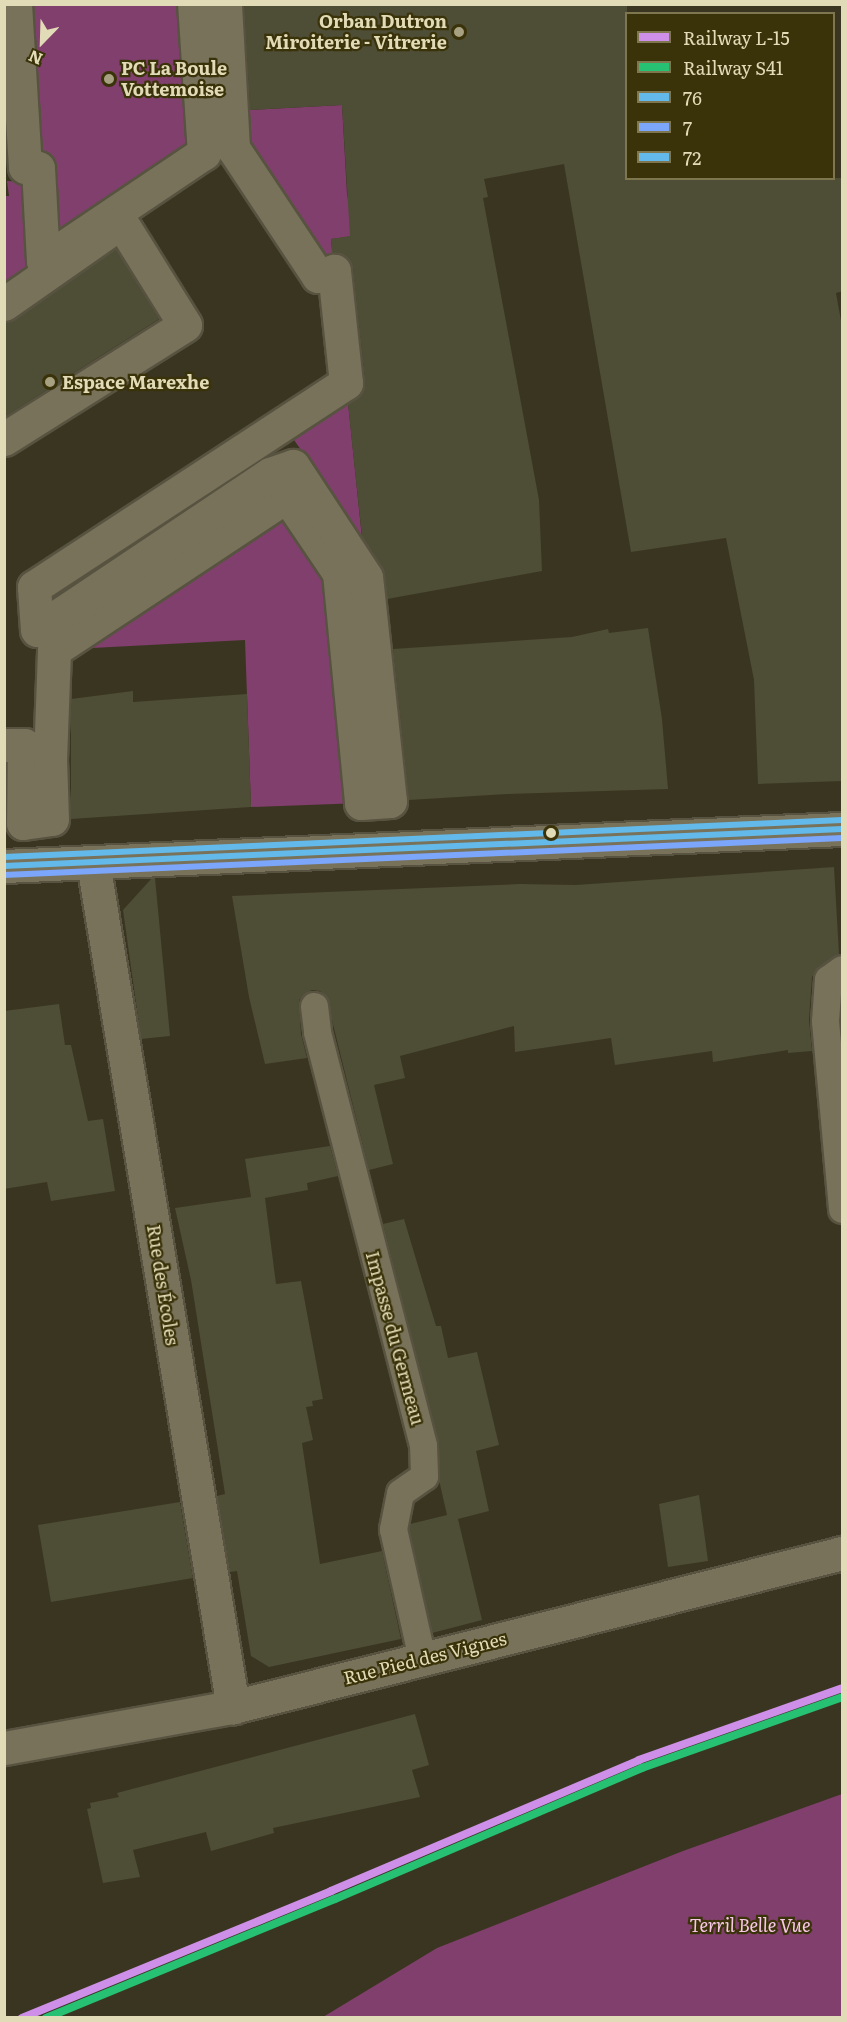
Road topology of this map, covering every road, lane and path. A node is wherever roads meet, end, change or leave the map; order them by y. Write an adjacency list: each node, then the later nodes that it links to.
1 (15, 4): 2 (street)
2 (195, 4)
3 (225, 4): 8 (street)
4 (4, 123): 5 (street)
5 (4, 282)
6 (4, 304): 7 (street)
7 (4, 439)
8 (4, 745)
9 (843, 828): 10 (street)
10 (93, 863): 11 (street); 17 (street, Rue des Écoles)
11 (4, 866)
12 (843, 969): 14 (lane)
13 (314, 1006): 16 (lane, Impasse du Germeau)
14 (843, 1209)
15 (843, 1553): 16 (street, Rue Pied des Vignes)
16 (422, 1659): 17 (street, Rue Pied des Vignes)
17 (233, 1707): 18 (street, Rue Pied des Vignes)
18 (4, 1748)

